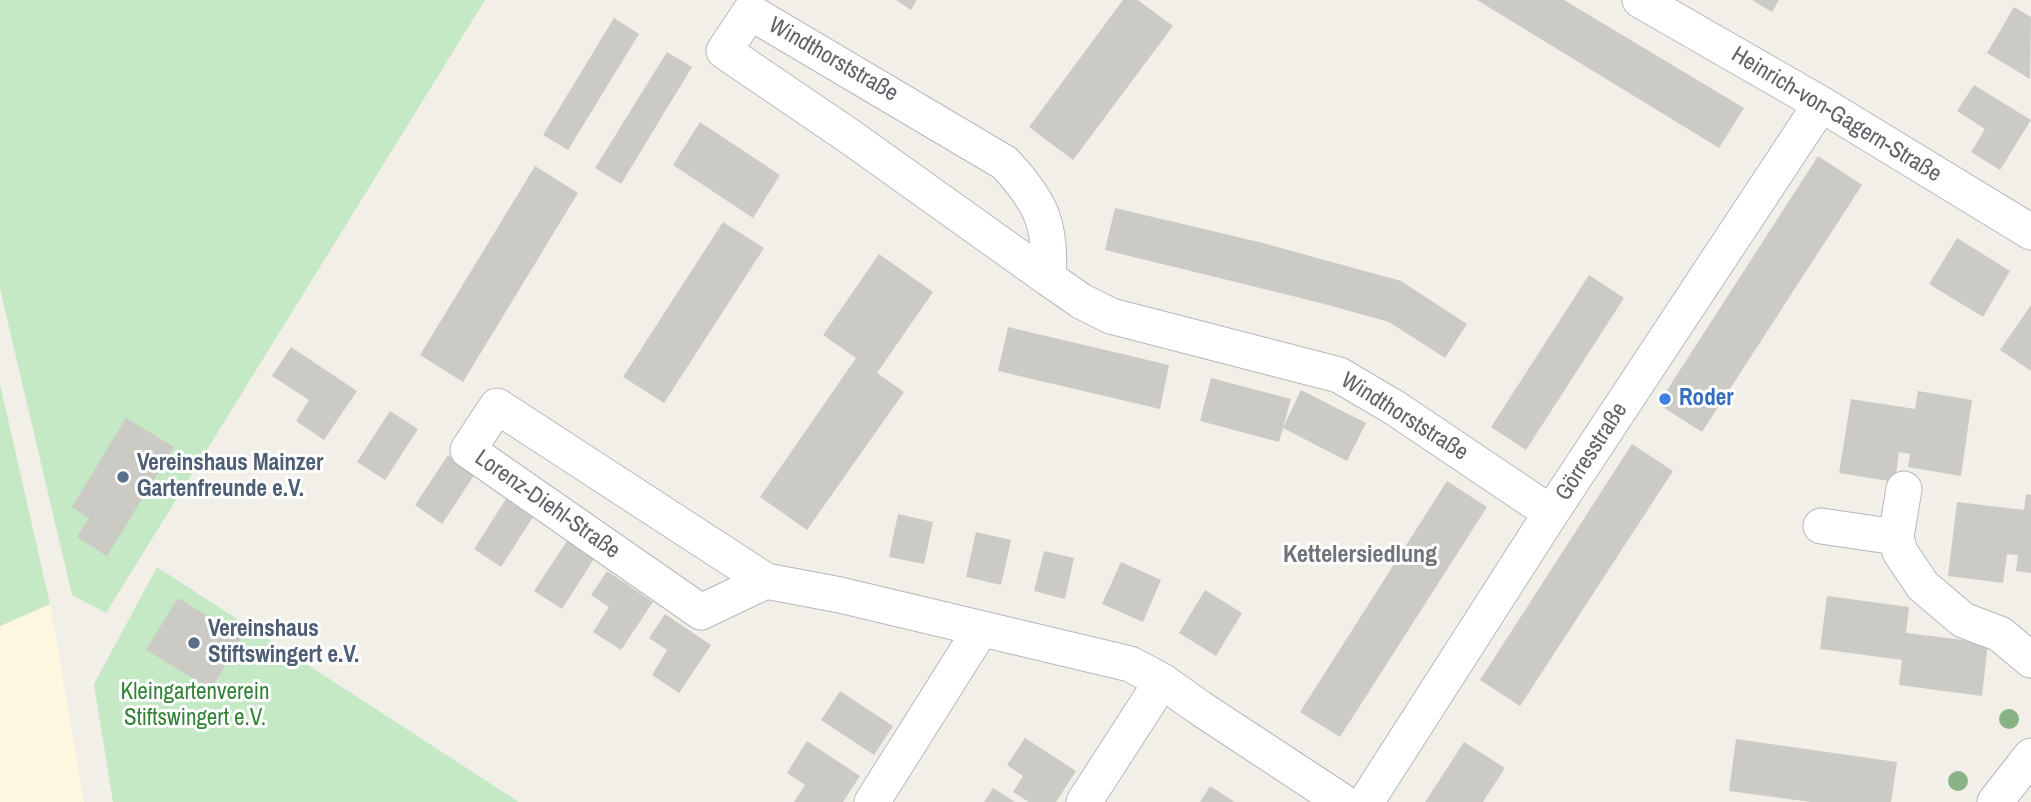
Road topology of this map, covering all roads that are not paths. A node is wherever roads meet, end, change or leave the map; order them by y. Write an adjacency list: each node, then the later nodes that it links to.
1 (1640, 0): 2 (street, Heinrich-von-Gagern-Straße)
2 (1821, 104): 3 (street, Heinrich-von-Gagern-Straße); 6 (street, Görresstraße)
3 (2031, 232)
4 (1048, 278): 4 (street, Windthorststraße); 6 (street, Windthorststraße)
5 (1904, 489): 8 (street)
6 (1551, 513): 17 (street, Görresstraße)
7 (1821, 527): 8 (street)
8 (1896, 537): 11 (street)
9 (766, 581): 9 (street, Lorenz-Diehl-Straße); 10 (street, Lorenz-Diehl-Straße)
10 (981, 629): 12 (street, Lorenz-Diehl-Straße); 14 (street)
11 (2031, 660)
12 (1162, 681): 15 (street); 16 (street, Lorenz-Diehl-Straße)
13 (2031, 756): 18 (street)
14 (872, 802)
15 (1084, 802)
16 (1343, 802)
17 (1366, 802)
18 (1995, 802)

